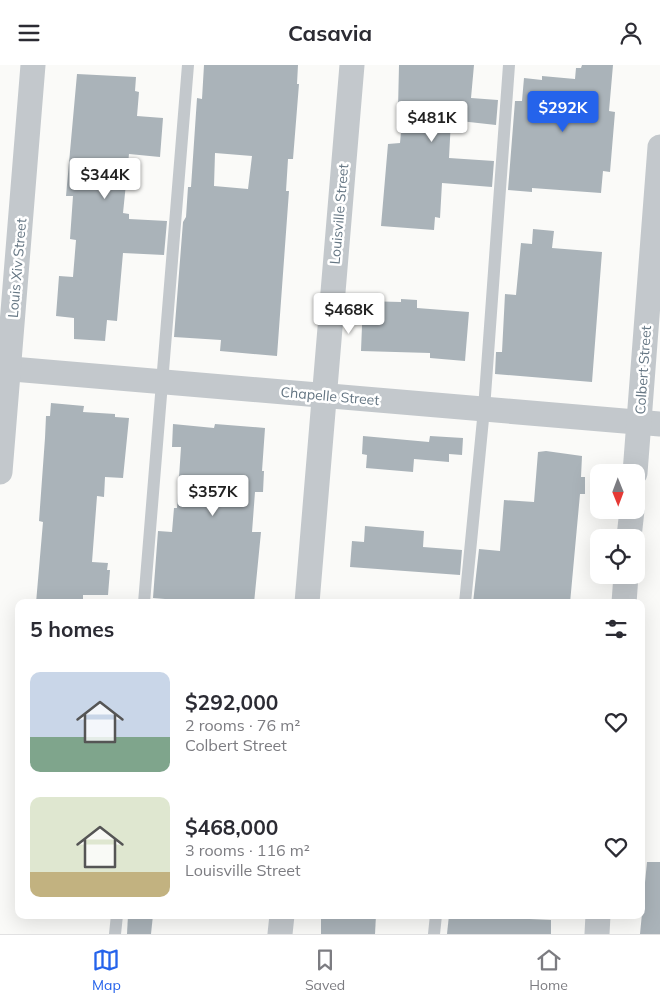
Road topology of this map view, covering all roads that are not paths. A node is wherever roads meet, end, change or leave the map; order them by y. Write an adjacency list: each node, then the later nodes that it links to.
1 (33, 65): 6 (street, Louis Xiv Street)
2 (188, 65): 7 (lane)
3 (352, 65): 8 (street, Louisville Street)
4 (509, 65): 9 (lane)
5 (660, 147): 10 (street, Colbert Street)
6 (4, 368): 7 (street, Chapelle Street); 12 (street, Louis Xiv Street)
7 (162, 382): 8 (street, Chapelle Street); 14 (lane)
8 (324, 395): 9 (street, Chapelle Street); 15 (street, Louisville Street)
9 (484, 409): 10 (street, Chapelle Street); 16 (lane)
10 (649, 423): 11 (street, Colbert Street)
11 (638, 464)
12 (0, 471)
13 (625, 584): 17 (street)
14 (144, 599)
15 (307, 599)
16 (466, 599)
17 (624, 599)
18 (117, 919): 22 (lane)
19 (282, 919): 23 (street)
20 (436, 919): 24 (lane)
21 (598, 919): 25 (street)
22 (115, 934)
23 (280, 934)
24 (434, 934)
25 (597, 934)

